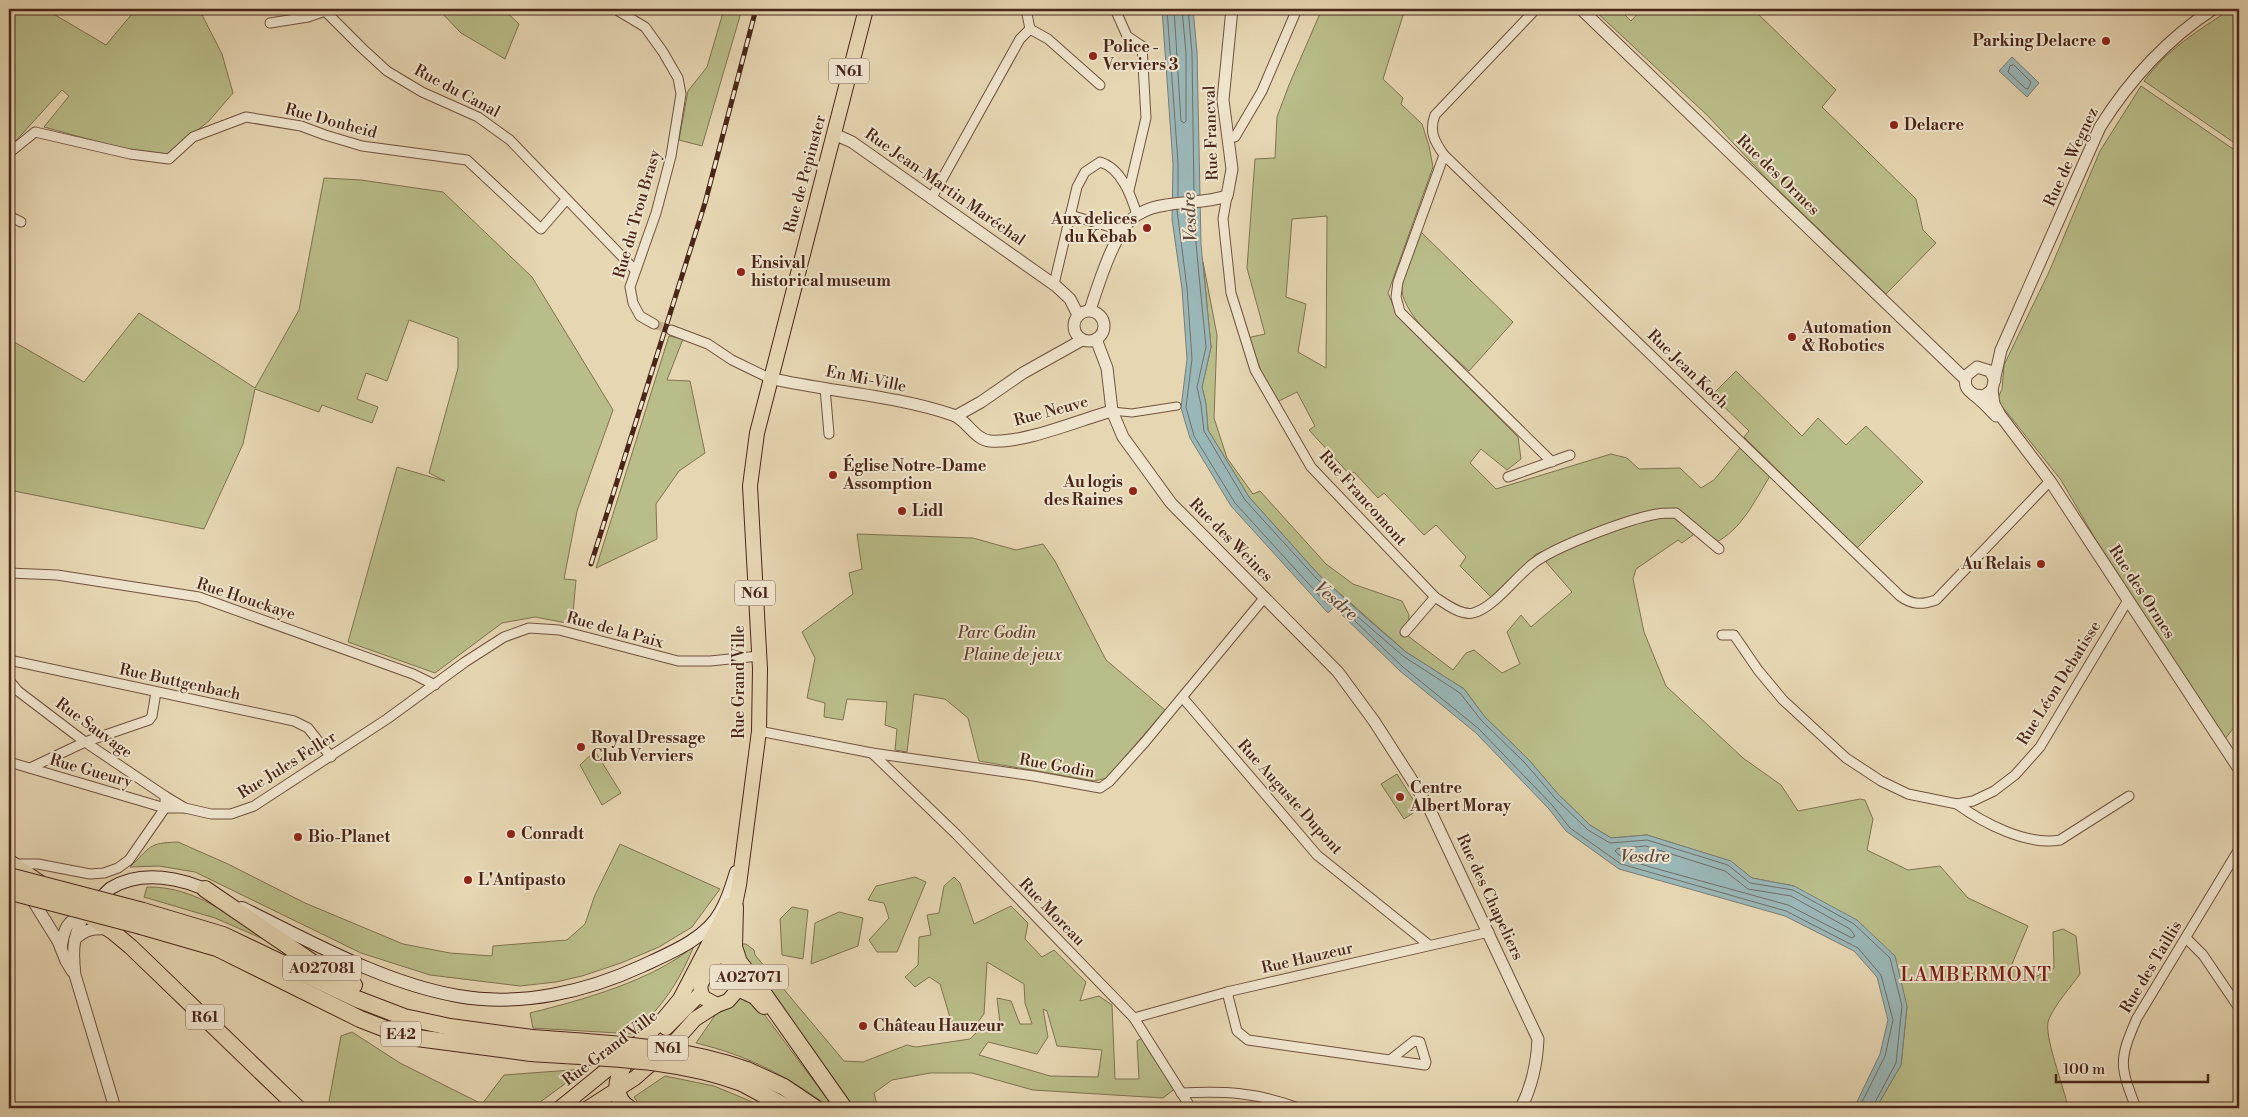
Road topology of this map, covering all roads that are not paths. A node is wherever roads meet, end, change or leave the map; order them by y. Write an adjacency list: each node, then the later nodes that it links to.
1 (615, 9): 28 (street, Rue du Trou Brasy)
2 (866, 9): 15 (main road, Rue de Pepinster / N61)
3 (1026, 9): 13 (street)
4 (1232, 9): 20 (street, Rue Francval)
5 (1297, 9): 16 (street)
6 (1536, 9): 18 (street, Rue Jean Koch)
7 (1581, 9): 37 (street, Rue des Ormes)
8 (2213, 9): 11 (street, Rue de Wegnez)
9 (324, 10): 12 (street); 22 (street, Rue du Canal)
10 (1116, 12): 19 (street)
11 (2203, 12): 36 (street, Rue de Wegnez)
12 (270, 23)
13 (1030, 29): 14 (street); 21 (street)
14 (1100, 85)
15 (834, 134): 21 (street, Rue Jean-Martin Maréchal); 39 (main road, Rue de Pepinster / N61)
16 (1235, 137)
17 (9, 153): 22 (street, Rue Donheid)
18 (1444, 155): 51 (street); 53 (street, Rue Jean Koch)
19 (1129, 190): 23 (street); 24 (street)
20 (1221, 198): 24 (street); 57 (street, Rue Francomont)
21 (931, 199): 29 (street, Rue Jean-Martin Maréchal)
22 (566, 200): 28 (street, Rue du Canal)
23 (1070, 215): 27 (street); 29 (street)
24 (1137, 215): 27 (street)
25 (9, 216): 26 (street)
26 (20, 222)
27 (1124, 231): 30 (street)
28 (635, 270): 32 (street, Rue du Trou Brasy)
29 (1054, 284): 31 (street, Rue Jean-Martin Maréchal)
30 (1090, 310): 31 (street); 34 (street)
31 (1078, 314): 35 (street)
32 (654, 324)
33 (671, 330): 39 (street)
34 (1096, 339): 35 (street); 45 (street, Rue des Weines)
35 (1082, 340): 46 (street)
36 (2001, 350): 38 (street, Rue de Wegnez); 41 (street, Rue de Wegnez)
37 (1953, 365): 38 (street); 40 (street, Rue des Ormes)
38 (1978, 367): 40 (street); 41 (street)
39 (769, 378): 42 (street, En Mi-Ville); 61 (main road, Rue Grand'Ville / N61)
40 (1965, 378): 43 (street)
41 (1993, 385): 43 (street); 48 (street, Rue des Ormes)
42 (825, 388): 46 (street, En Mi-Ville); 47 (street)
43 (1974, 395): 48 (street, Rue des Ormes)
44 (1177, 406): 45 (street)
45 (1112, 411): 49 (street, Rue Neuve); 56 (street, Rue des Weines)
46 (956, 416): 49 (street, En Mi-Ville)
47 (829, 434)
48 (2015, 435): 53 (street, Rue des Ormes)
49 (999, 441)
50 (1570, 455): 51 (street)
51 (1552, 462): 52 (street)
52 (1508, 477)
53 (2050, 481): 58 (street, Rue des Ormes)
54 (1719, 549): 57 (street, Rue Francomont)
55 (9, 573): 65 (street, Rue Houckaye)
56 (1265, 597): 67 (street, Rue Godin); 68 (street, Rue des Weines)
57 (1435, 597): 59 (street)
58 (2128, 600): 75 (street, Rue des Ormes); 78 (street, Rue Léon Debatisse)
59 (1405, 632)
60 (1722, 634): 78 (street, Rue Léon Debatisse)
61 (759, 656): 63 (street, Rue de la Paix); 69 (main road, Rue Grand'Ville / N61)
62 (9, 660): 66 (street, Rue Buttgenbach)
63 (446, 676): 65 (street, Rue Jules Feller)
64 (9, 680): 70 (street, Rue Sauvage)
65 (435, 684): 72 (street, Rue Jules Feller)
66 (156, 692): 70 (street); 72 (street, Rue Buttgenbach)
67 (1183, 698): 71 (street, Rue Godin); 93 (street, Rue Auguste Dupont)
68 (1368, 712): 90 (street, Rue des Chapeliers)
69 (759, 731): 71 (street, Rue Godin); 81 (main road, Rue Grand'Ville / N61)
70 (85, 742): 74 (street); 76 (street, Rue Sauvage)
71 (872, 753): 102 (street, Rue Moreau)
72 (331, 757): 80 (street, Rue Jules Feller)
73 (9, 762): 74 (street, Rue Gueury)
74 (30, 768): 79 (street, Rue Gueury)
75 (2239, 768)
76 (165, 796): 79 (street); 80 (street, Rue Sauvage)
77 (2129, 796): 78 (street, Rue Léon Debatisse)
78 (1957, 804)
79 (165, 808): 80 (street, Rue Jules Feller); 84 (street)
80 (185, 808)
81 (744, 837): 83 (main road, Rue Grand'Ville / N61); 86 (main road, Rue Grand'Ville / N61)
82 (2239, 849): 91 (street, Rue des Taillis)
83 (736, 872): 85 (main road); 86 (main road, Rue Grand'Ville / N61)
84 (12, 876): 87 (highway, R61); 87 (highway, R61); 88 (highway, E42, bridge); 94 (street)
85 (205, 889): 87 (main road); 103 (highway, A027081)
86 (732, 906): 95 (main road, Rue Grand'Ville / N61); 97 (main road, Rue Grand'Ville / N61); 104 (highway, A027071); 108 (main road)
87 (85, 913): 89 (highway, R61); 92 (street); 94 (street)
88 (142, 919): 103 (highway, E42); 105 (highway, E42)
89 (110, 929): 92 (street); 113 (highway, R61)
90 (1489, 932): 93 (street, Rue Hauzeur); 122 (street, Rue des Chapeliers)
91 (2186, 938): 101 (street); 123 (street, Rue des Taillis)
92 (75, 939): 96 (street)
93 (1430, 945): 98 (street, Rue Hauzeur)
94 (60, 948): 96 (street)
95 (710, 970): 97 (main road); 99 (main road, Rue Grand'Ville / N61)
96 (75, 976): 112 (street)
97 (733, 980): 100 (main road, Rue Grand'Ville / N61); 104 (highway, A027071)
98 (1227, 992): 102 (street, Rue Hauzeur); 107 (street)
99 (701, 993): 100 (main road); 106 (main road, Rue Grand'Ville / N61)
100 (717, 1005): 110 (main road, Rue Grand'Ville / N61)
101 (2239, 1008)
102 (1134, 1018): 111 (street, Rue Moreau)
103 (450, 1027): 105 (highway, E42)
104 (792, 1038): 119 (highway)
105 (532, 1045): 109 (highway, E42, bridge)
106 (629, 1055): 108 (main road, Rue Grand'Ville / N61); 110 (highway)
107 (1390, 1060)
108 (614, 1064): 114 (main road, Rue Grand'Ville / N61)
109 (745, 1077): 117 (highway, E42); 118 (highway, E42)
110 (617, 1091): 115 (main road, Rue Grand'Ville / N61); 116 (highway)
111 (1181, 1092): 120 (street, Rue Moreau); 121 (street)
112 (115, 1108)
113 (298, 1108)
114 (560, 1108)
115 (588, 1108)
116 (629, 1108)
117 (788, 1108)
118 (815, 1108)
119 (844, 1108)
120 (1191, 1108)
121 (1298, 1108)
122 (1521, 1108)
123 (2136, 1108)

